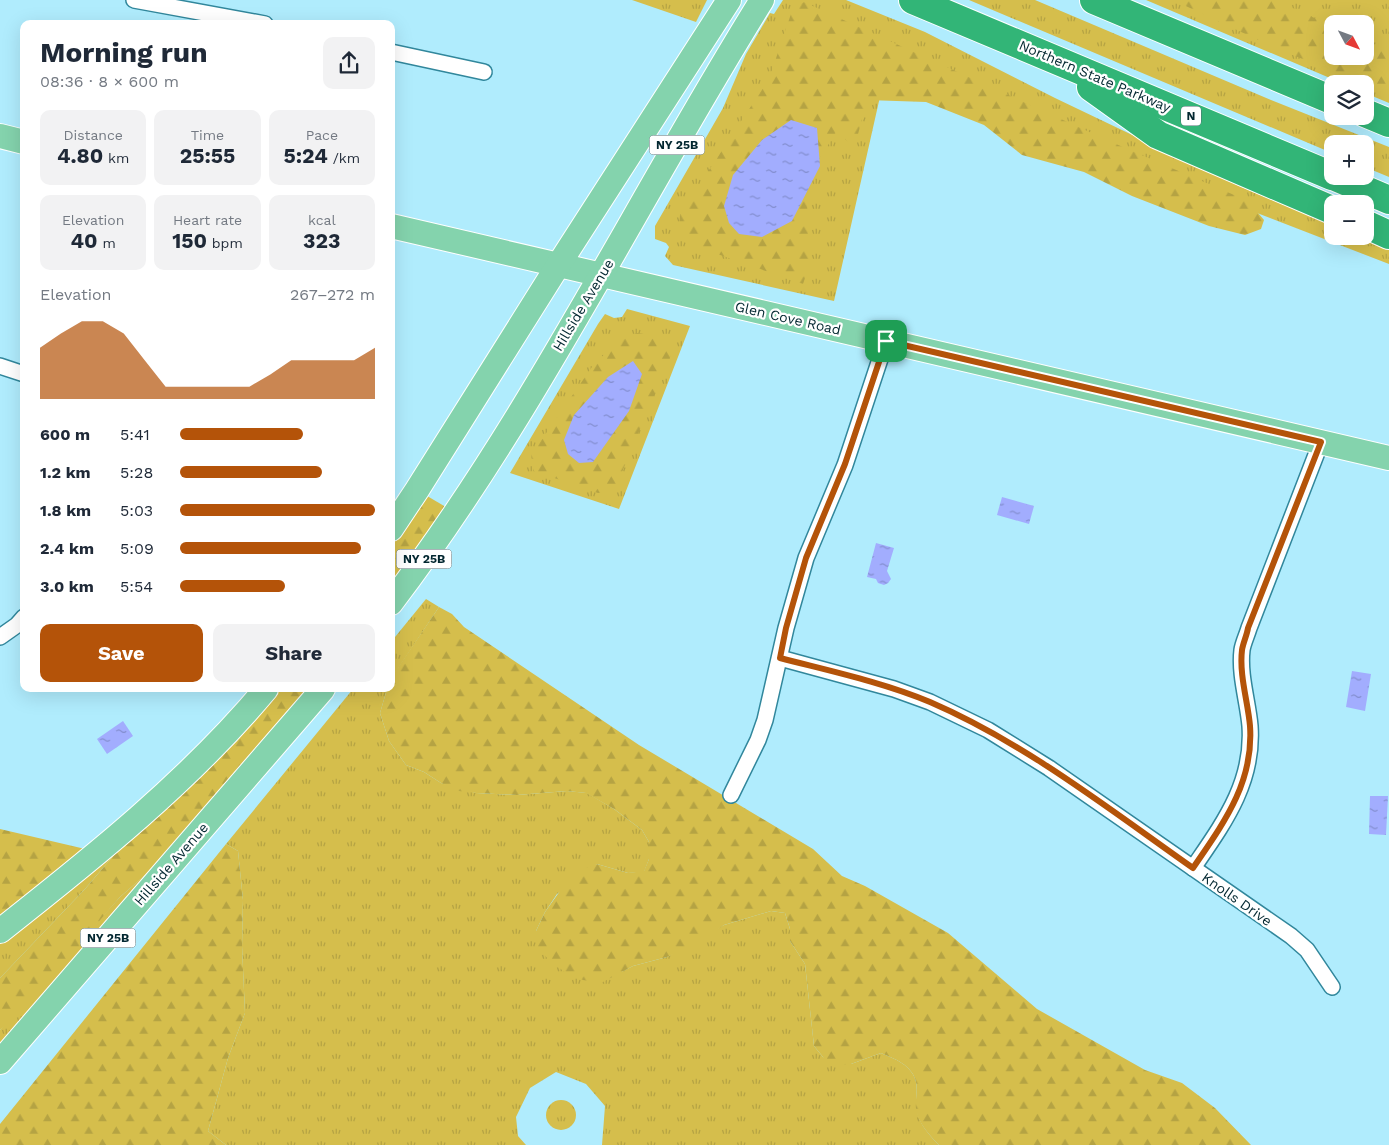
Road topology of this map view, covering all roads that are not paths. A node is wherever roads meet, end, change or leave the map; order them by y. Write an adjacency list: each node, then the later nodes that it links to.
1 (134, 0): 6 (street)
2 (913, 0): 8 (highway, Northern State Parkway / N)
3 (1094, 0): 10 (highway)
4 (728, 2): 22 (main road, NY 25B)
5 (757, 8): 23 (main road, Hillside Avenue / NY 25B)
6 (243, 20)
7 (395, 53): 9 (street)
8 (1049, 57): 15 (highway, Northern State Parkway / N); 18 (highway)
9 (484, 72)
10 (1324, 97)
11 (1374, 117): 12 (highway)
12 (1389, 123)
13 (0, 136): 14 (main road)
14 (20, 141)
15 (1324, 172)
16 (1354, 185): 17 (highway, Northern State Parkway / N)
17 (1389, 200)
18 (1324, 207)
19 (395, 227): 22 (main road, Glen Cove Road)
20 (1374, 228): 21 (highway)
21 (1389, 235)
22 (559, 264): 23 (main road, Glen Cove Road); 29 (main road, NY 25B)
23 (601, 275): 24 (main road, Glen Cove Road); 30 (main road, Hillside Avenue / NY 25B)
24 (886, 341): 27 (main road, Glen Cove Road); 33 (street)
25 (0, 366): 26 (street)
26 (20, 373)
27 (1321, 442): 28 (main road, Glen Cove Road); 37 (street)
28 (1389, 458)
29 (395, 523)
30 (395, 598)
31 (20, 622): 32 (street)
32 (0, 637)
33 (780, 658): 36 (street); 37 (street, Knolls Drive)
34 (263, 692): 38 (main road)
35 (320, 692): 40 (main road, Hillside Avenue / NY 25B)
36 (731, 795)
37 (1193, 868): 39 (street, Knolls Drive)
38 (0, 931)
39 (1332, 987)
40 (0, 1062)

